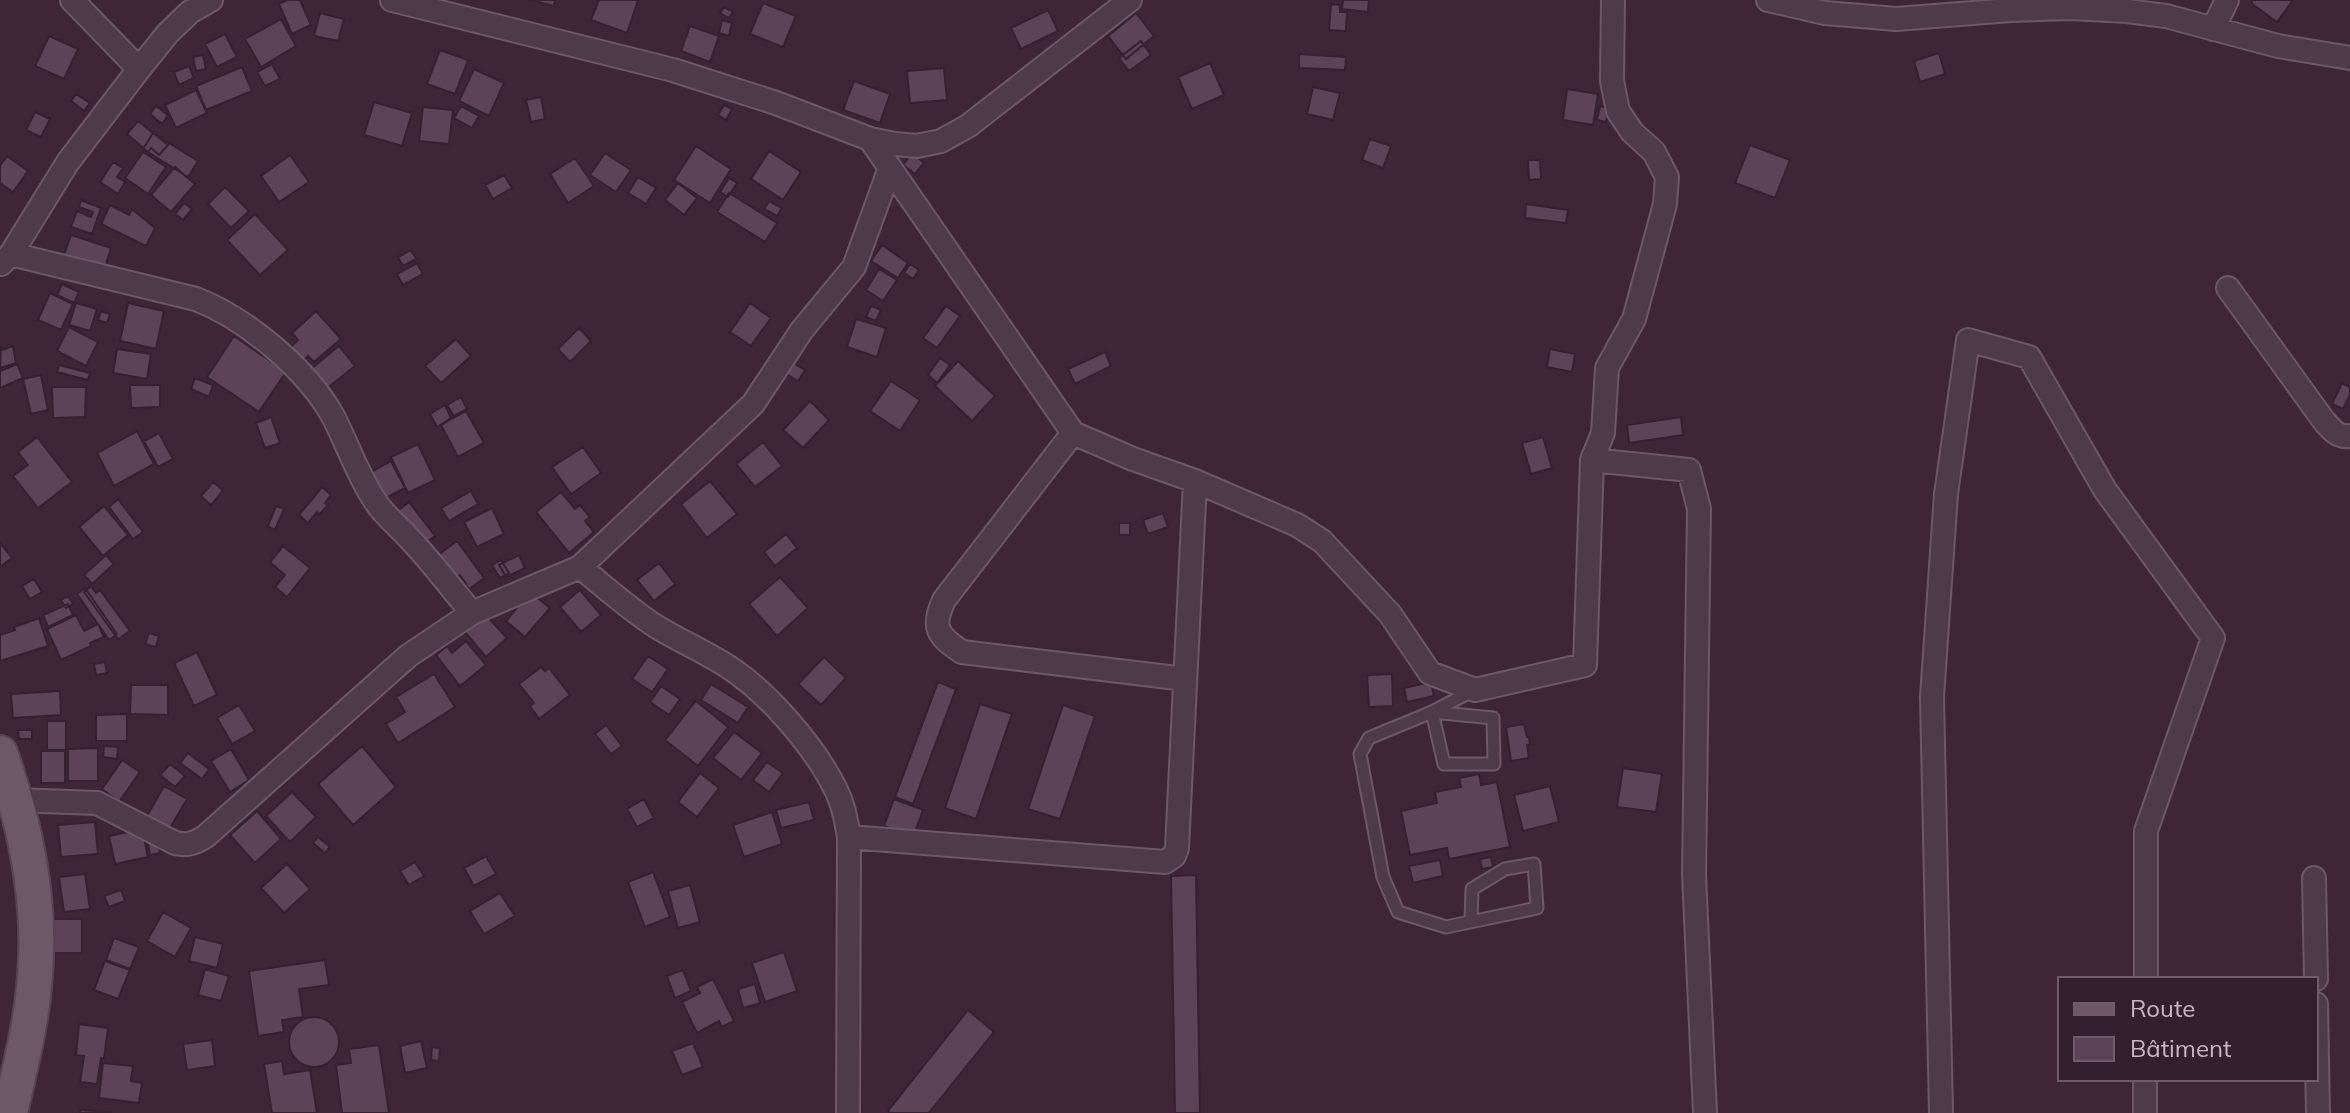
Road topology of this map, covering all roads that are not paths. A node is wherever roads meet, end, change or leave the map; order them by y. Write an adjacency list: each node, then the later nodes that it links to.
1 (72, 0): 11 (street)
2 (211, 0): 11 (street)
3 (392, 0): 12 (street)
4 (1130, 0): 12 (street)
5 (1613, 0): 18 (street)
6 (1768, 0): 8 (street)
7 (2227, 0): 9 (street)
8 (1992, 6): 9 (street)
9 (2213, 29): 10 (street)
10 (2350, 58)
11 (139, 69): 14 (street)
12 (870, 139): 13 (street)
13 (890, 168): 16 (street); 20 (street)
14 (5, 259): 21 (street)
15 (2228, 288): 17 (street)
16 (1073, 433): 19 (street); 22 (street)
17 (2350, 436)
18 (1592, 460): 23 (street); 35 (street)
19 (1195, 481): 22 (street); 23 (street)
20 (580, 567): 21 (street); 26 (street)
21 (472, 613): 25 (street)
22 (1185, 679): 26 (street)
23 (1475, 690): 24 (lane)
24 (1432, 712): 24 (lane); 28 (lane)
25 (5, 776): 33 (main road)
26 (849, 837): 34 (street)
27 (2314, 878): 30 (street)
28 (1471, 922): 28 (lane)
29 (2146, 977): 36 (street)
30 (2316, 977)
31 (2145, 1081): 37 (street)
32 (2317, 1081): 38 (street)
33 (10, 1113)
34 (848, 1113)
35 (1705, 1113)
36 (1941, 1113)
37 (2145, 1113)
38 (2318, 1113)

